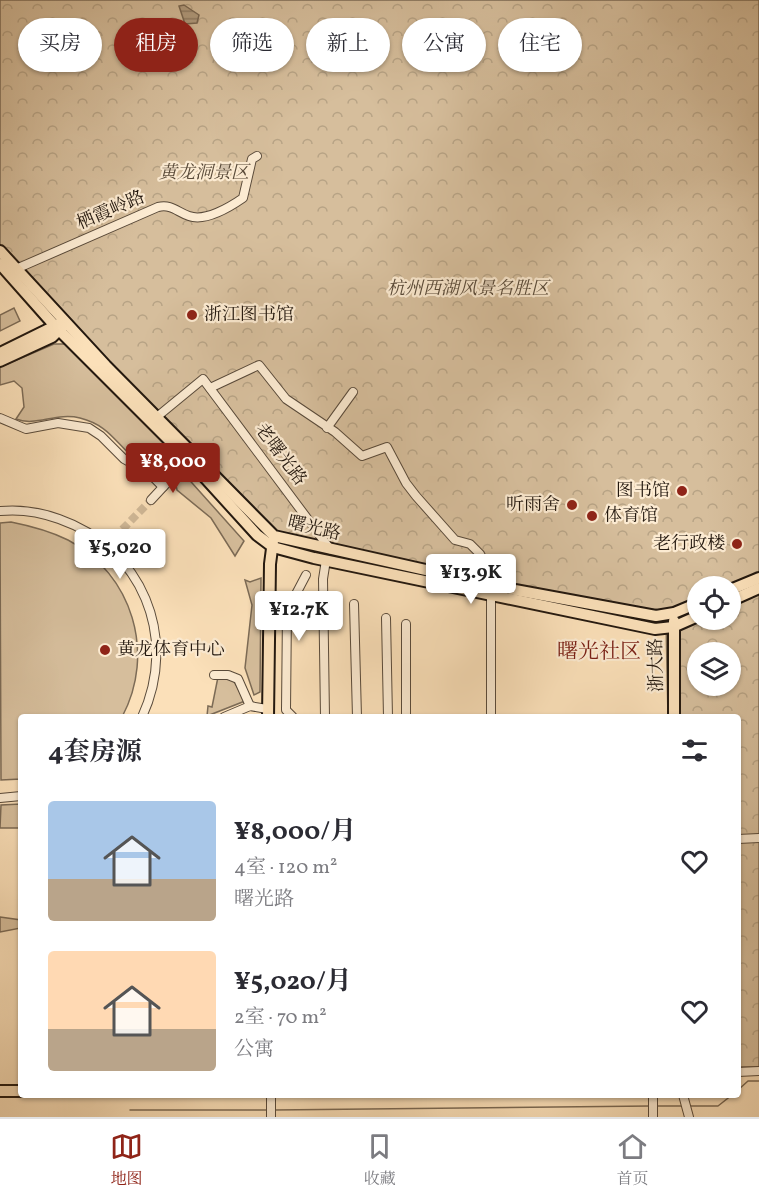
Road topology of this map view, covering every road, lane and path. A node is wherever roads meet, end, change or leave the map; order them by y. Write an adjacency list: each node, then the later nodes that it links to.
1 (257, 156): 4 (street, 栖霞岭路)
2 (0, 251): 4 (main road, 曙光路)
3 (0, 264): 5 (main road, 曙光路)
4 (16, 269): 5 (main road, 曙光路)
5 (60, 326): 6 (main road); 7 (main road); 10 (main road, 曙光路); 18 (main road, 曙光路)
6 (0, 353)
7 (0, 361)
8 (210, 388): 10 (street, 老曙光路); 12 (street); 20 (street, 老曙光路)
9 (353, 392): 12 (street)
10 (159, 416): 18 (main road, 曙光路)
11 (0, 418): 14 (street)
12 (327, 428): 23 (street)
13 (177, 472): 14 (street)
14 (163, 487): 15 (street)
15 (151, 500)
16 (0, 511): 19 (street)
17 (114, 538): 19 (street)
18 (273, 542): 20 (main road, 曙光路); 37 (main road)
19 (108, 545): 38 (street)
20 (329, 555): 23 (main road, 曙光路); 26 (main road, 曙光路); 41 (street)
21 (306, 575): 40 (street)
22 (759, 578): 24 (main road)
23 (480, 582): 26 (main road, 曙光路)
24 (741, 585)
25 (759, 588): 27 (main road)
26 (492, 590): 30 (main road, 曙光路); 34 (main road, 曙光路); 45 (street)
27 (741, 596)
28 (354, 604): 42 (street)
29 (687, 608): 30 (main road, 曙光路)
30 (674, 613): 34 (main road, 浙大路)
31 (386, 618): 43 (street)
32 (687, 621): 34 (main road, 曙光路)
33 (406, 624): 44 (street)
34 (673, 627): 46 (main road, 浙大路)
35 (214, 675): 36 (street)
36 (250, 706): 37 (street); 39 (street)
37 (268, 713)
38 (143, 714)
39 (231, 714)
40 (289, 714)
41 (326, 714)
42 (357, 714)
43 (388, 714)
44 (406, 714)
45 (491, 714)
46 (674, 714)
47 (18, 796): 48 (street)
48 (0, 798)
49 (759, 838): 50 (street)
50 (741, 839)
51 (759, 1071): 52 (street)
52 (741, 1072)
53 (0, 1091): 54 (main road)
54 (18, 1091)
55 (271, 1098): 56 (street)
56 (271, 1115)

